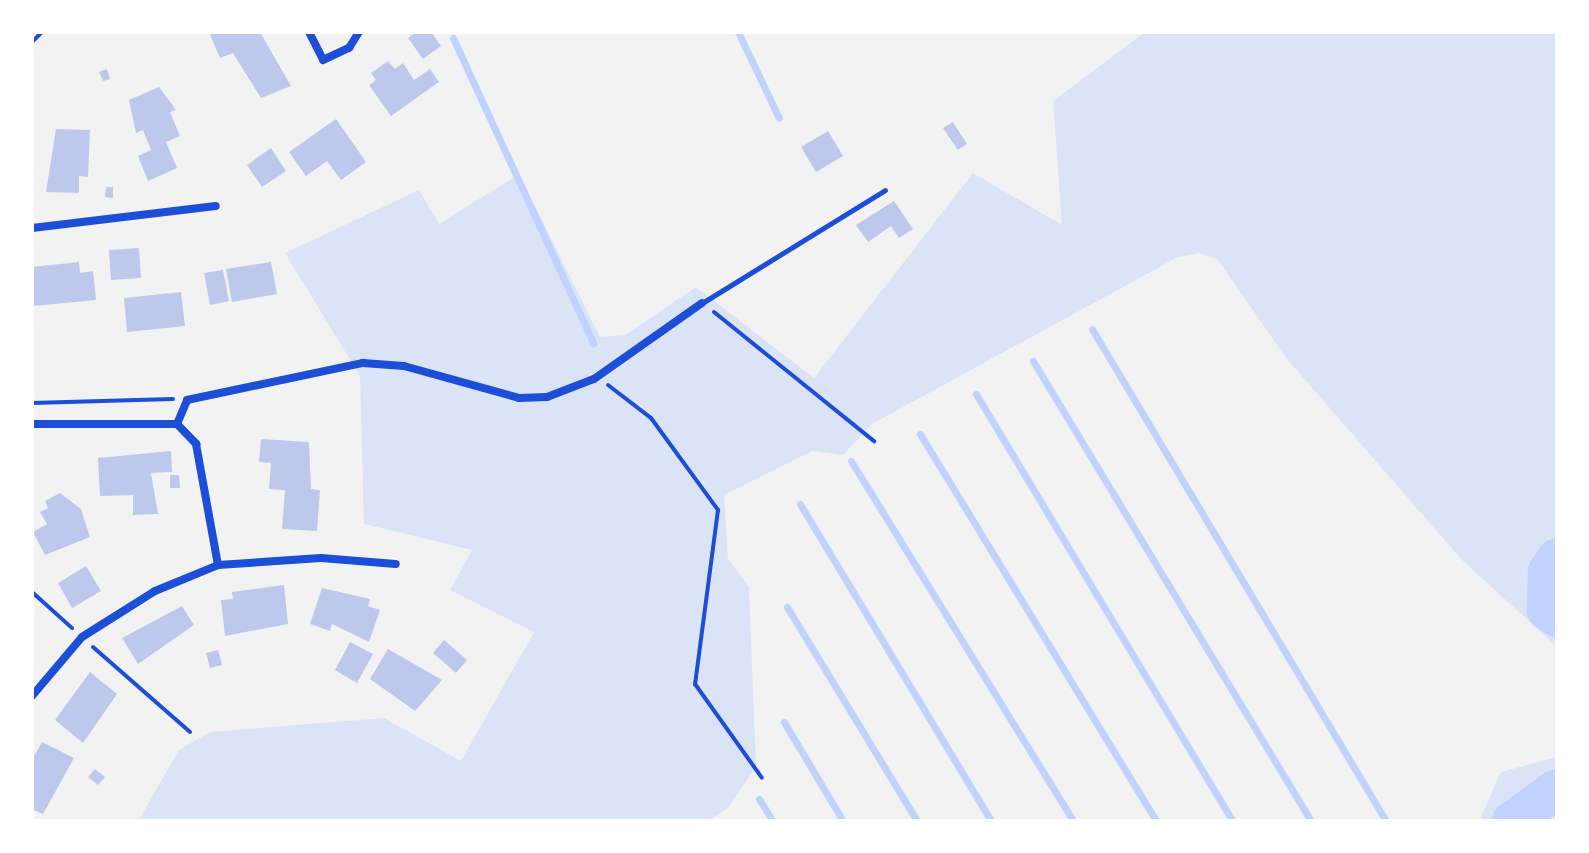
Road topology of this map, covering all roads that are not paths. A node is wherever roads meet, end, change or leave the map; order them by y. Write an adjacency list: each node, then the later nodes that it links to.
1 (309, 32): 2 (street)
2 (359, 32)
3 (885, 190): 6 (lane)
4 (216, 206): 5 (street)
5 (32, 228)
6 (702, 303): 8 (street)
7 (32, 424): 8 (street)
8 (177, 424): 10 (street)
9 (396, 564): 10 (street)
10 (218, 565): 11 (street)
11 (32, 696)

